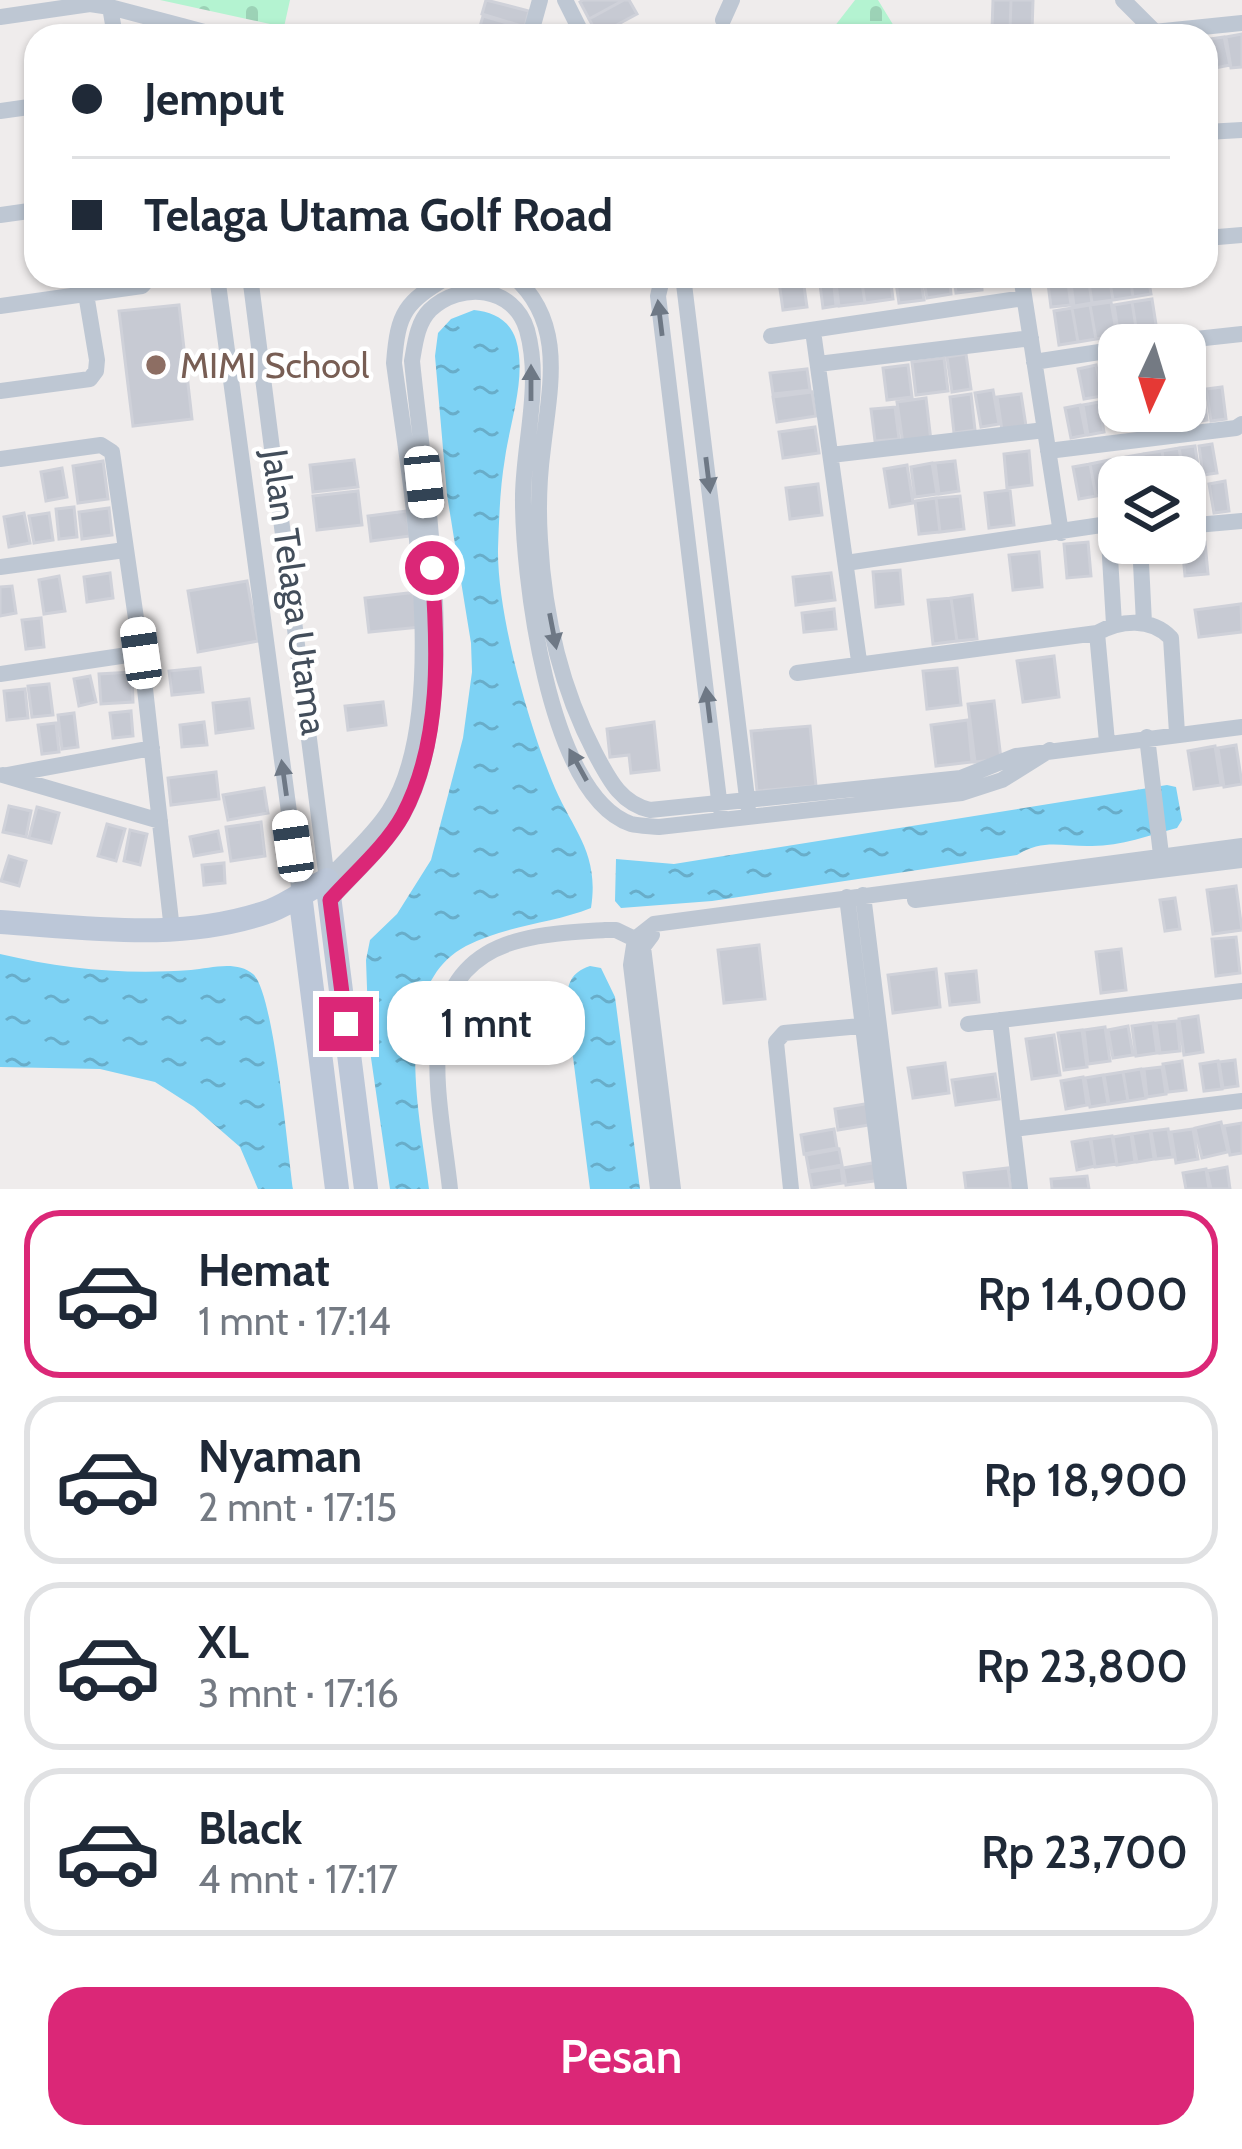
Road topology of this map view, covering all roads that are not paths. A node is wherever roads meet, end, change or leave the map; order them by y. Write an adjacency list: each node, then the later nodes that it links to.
1 (732, 0): 5 (street)
2 (1123, 0): 8 (street)
3 (110, 7): 4 (street); 6 (street); 7 (street)
4 (0, 17)
5 (723, 20)
6 (113, 24)
7 (161, 24)
8 (1147, 24)
9 (128, 288): 17 (street)
10 (215, 288): 65 (street, Jalan Telaga Utama, one-way to 10)
11 (248, 288): 63 (street, Jalan Telaga Utama)
12 (429, 288): 63 (street)
13 (526, 288): 57 (street, one-way to 57)
14 (660, 288): 57 (street, one-way to 14)
15 (684, 288): 56 (street, one-way to 56)
16 (1023, 288): 18 (street)
17 (86, 294): 19 (street); 28 (street)
18 (1024, 298): 20 (street); 23 (street)
19 (0, 305)
20 (814, 331): 22 (street); 27 (street)
21 (1242, 334): 24 (street)
22 (771, 336)
23 (1030, 338): 26 (street); 27 (street)
24 (1206, 338)
25 (1098, 352): 26 (street)
26 (1034, 362): 30 (street)
27 (818, 364): 32 (street)
28 (0, 392)
29 (1242, 424): 31 (street)
30 (1045, 430): 31 (street); 32 (street)
31 (1048, 451): 37 (street)
32 (831, 455): 39 (street)
33 (0, 459): 38 (street)
34 (1242, 521): 35 (street)
35 (1206, 524)
36 (1098, 527): 37 (street)
37 (1061, 533): 39 (street)
38 (125, 550): 42 (street); 45 (street)
39 (846, 563): 46 (street)
40 (1110, 564): 44 (street)
41 (1141, 564): 43 (street)
42 (0, 567)
43 (1144, 622): 44 (street); 50 (street)
44 (1105, 628): 46 (street); 52 (street)
45 (141, 653): 48 (street); 53 (street)
46 (860, 661): 47 (street)
47 (797, 673)
48 (0, 674)
49 (1242, 727): 50 (street)
50 (1177, 734): 51 (street)
51 (1148, 737): 52 (street); 61 (street)
52 (1107, 742): 54 (street)
53 (152, 748): 55 (street); 59 (street)
54 (1050, 750): 56 (street); 58 (street)
55 (2, 776): 59 (street)
56 (747, 799): 57 (street); 58 (street)
57 (720, 812): 58 (street); 63 (street, one-way to 63)
58 (750, 818)
59 (160, 821): 67 (street)
60 (1242, 846): 61 (street)
61 (1161, 856): 62 (street); 64 (street)
62 (1242, 860)
63 (329, 890): 65 (main road); 76 (main road)
64 (856, 902): 68 (street); 72 (street)
65 (302, 904): 67 (main road); 75 (main road)
66 (7, 920): 67 (main road)
67 (172, 930)
68 (639, 941): 77 (street); 78 (street); 79 (street)
69 (1242, 991): 70 (street)
70 (1000, 1020): 71 (street); 74 (street)
71 (968, 1024)
72 (871, 1025): 80 (street); 81 (street); 82 (street)
73 (1242, 1102): 74 (street)
74 (1014, 1129): 83 (street)
75 (337, 1189)
76 (367, 1189)
77 (450, 1189)
78 (658, 1189)
79 (673, 1189)
80 (791, 1189)
81 (883, 1189)
82 (899, 1189)
83 (1020, 1189)

